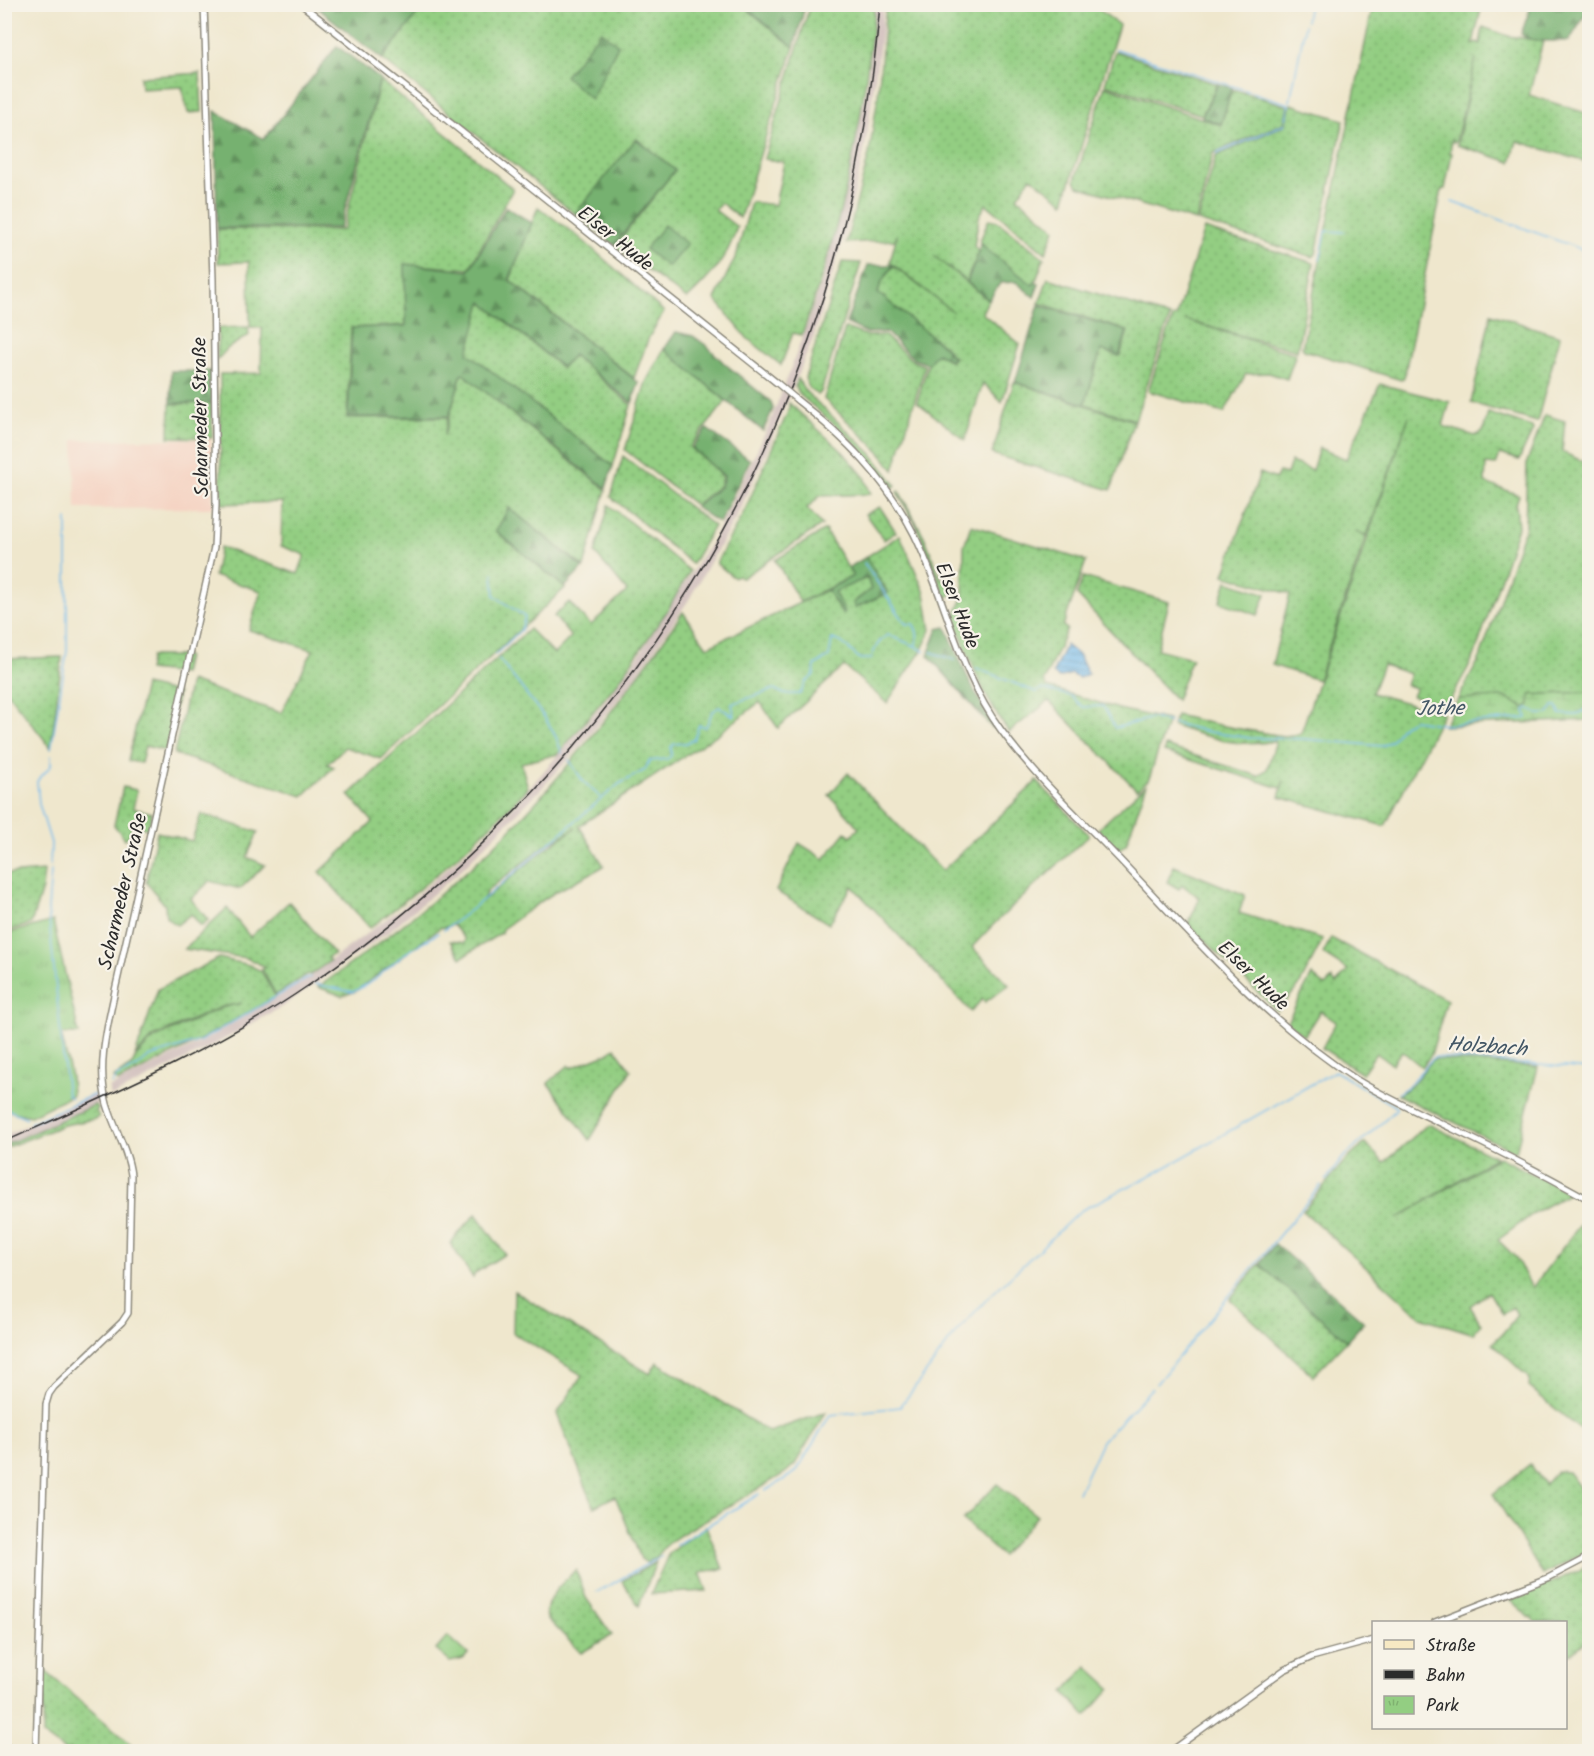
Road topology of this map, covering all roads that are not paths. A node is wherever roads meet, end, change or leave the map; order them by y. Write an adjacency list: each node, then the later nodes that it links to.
1 (204, 4): 9 (street, Scharmeder Straße)
2 (302, 4): 3 (street, Elser Hude, bridge)
3 (1590, 1200)
4 (1590, 1556): 5 (street)
5 (1440, 1621)
6 (1372, 1641): 10 (street)
7 (4, 1744): 8 (main road)
8 (14, 1752)
9 (36, 1752)
10 (1170, 1752)

